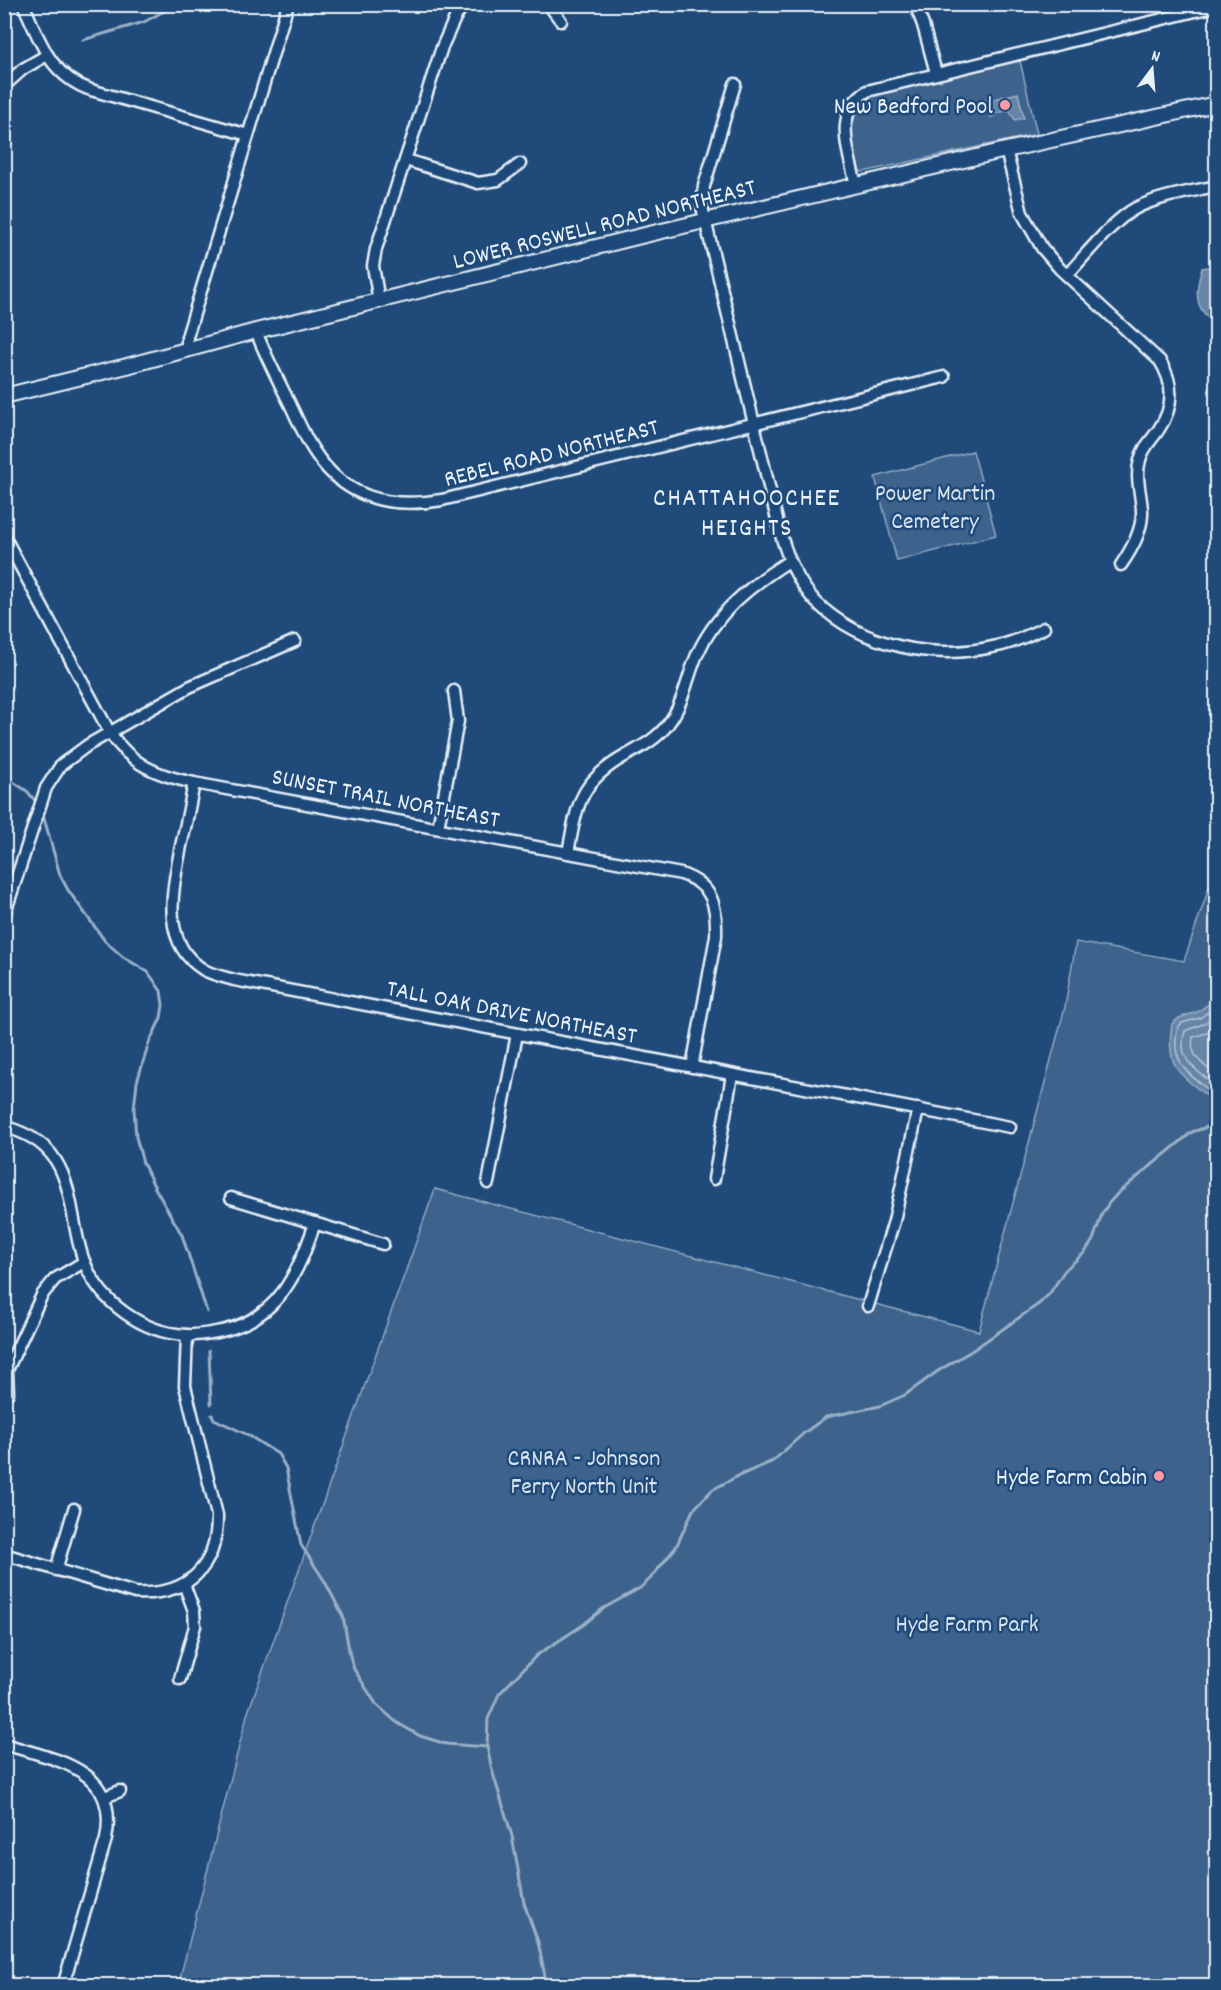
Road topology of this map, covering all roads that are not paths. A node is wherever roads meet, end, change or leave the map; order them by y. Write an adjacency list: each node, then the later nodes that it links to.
1 (23, 4): 8 (street)
2 (288, 4): 13 (street)
3 (464, 4): 15 (street)
4 (548, 4): 7 (street)
5 (915, 4): 9 (street)
6 (1216, 6): 9 (street)
7 (561, 21)
8 (47, 56): 11 (street); 13 (street)
9 (936, 74): 17 (street)
10 (735, 84): 19 (street)
11 (4, 86)
12 (1216, 104): 14 (street, LOWER ROSWELL ROAD NORTHEAST)
13 (248, 135): 23 (street)
14 (1006, 150): 17 (street, LOWER ROSWELL ROAD NORTHEAST); 20 (street)
15 (406, 160): 16 (street); 21 (street)
16 (520, 164)
17 (856, 185): 19 (street, LOWER ROSWELL ROAD NORTHEAST)
18 (1216, 186): 20 (street)
19 (705, 222): 21 (street, LOWER ROSWELL ROAD NORTHEAST); 26 (street)
20 (1067, 275): 29 (street)
21 (379, 301): 22 (street, LOWER ROSWELL ROAD NORTHEAST)
22 (256, 331): 23 (street, LOWER ROSWELL ROAD NORTHEAST); 26 (street, REBEL ROAD NORTHEAST)
23 (188, 350): 25 (street, LOWER ROSWELL ROAD NORTHEAST)
24 (944, 378): 26 (street, REBEL ROAD NORTHEAST)
25 (4, 396)
26 (754, 425): 28 (street)
27 (4, 536): 33 (street, SUNSET TRAIL NORTHEAST)
28 (789, 561): 30 (street); 36 (street)
29 (1121, 565)
30 (1044, 628)
31 (295, 641): 33 (street)
32 (454, 691): 35 (street)
33 (110, 732): 34 (street, SUNSET TRAIL NORTHEAST); 37 (street)
34 (194, 783): 35 (street, SUNSET TRAIL NORTHEAST); 38 (street, TALL OAK DRIVE NORTHEAST)
35 (438, 828): 36 (street, SUNSET TRAIL NORTHEAST)
36 (568, 853): 39 (street, SUNSET TRAIL NORTHEAST)
37 (4, 916)
38 (517, 1034): 39 (street, TALL OAK DRIVE NORTHEAST); 45 (street)
39 (692, 1067): 40 (street, TALL OAK DRIVE NORTHEAST)
40 (732, 1075): 41 (street, TALL OAK DRIVE NORTHEAST); 44 (street)
41 (918, 1109): 43 (street, TALL OAK DRIVE NORTHEAST); 50 (street)
42 (4, 1126): 49 (street)
43 (1010, 1126)
44 (714, 1179)
45 (488, 1183)
46 (231, 1198): 47 (street)
47 (315, 1223): 48 (street); 51 (street)
48 (383, 1244)
49 (84, 1262): 51 (street); 52 (street)
50 (868, 1305)
51 (187, 1335): 56 (street)
52 (8, 1393)
53 (74, 1509): 55 (street)
54 (4, 1554): 55 (street)
55 (56, 1570): 56 (street)
56 (184, 1584): 57 (street)
57 (180, 1679)
58 (4, 1744): 60 (street)
59 (120, 1791): 60 (street)
60 (105, 1797): 61 (street)
61 (63, 1986)

